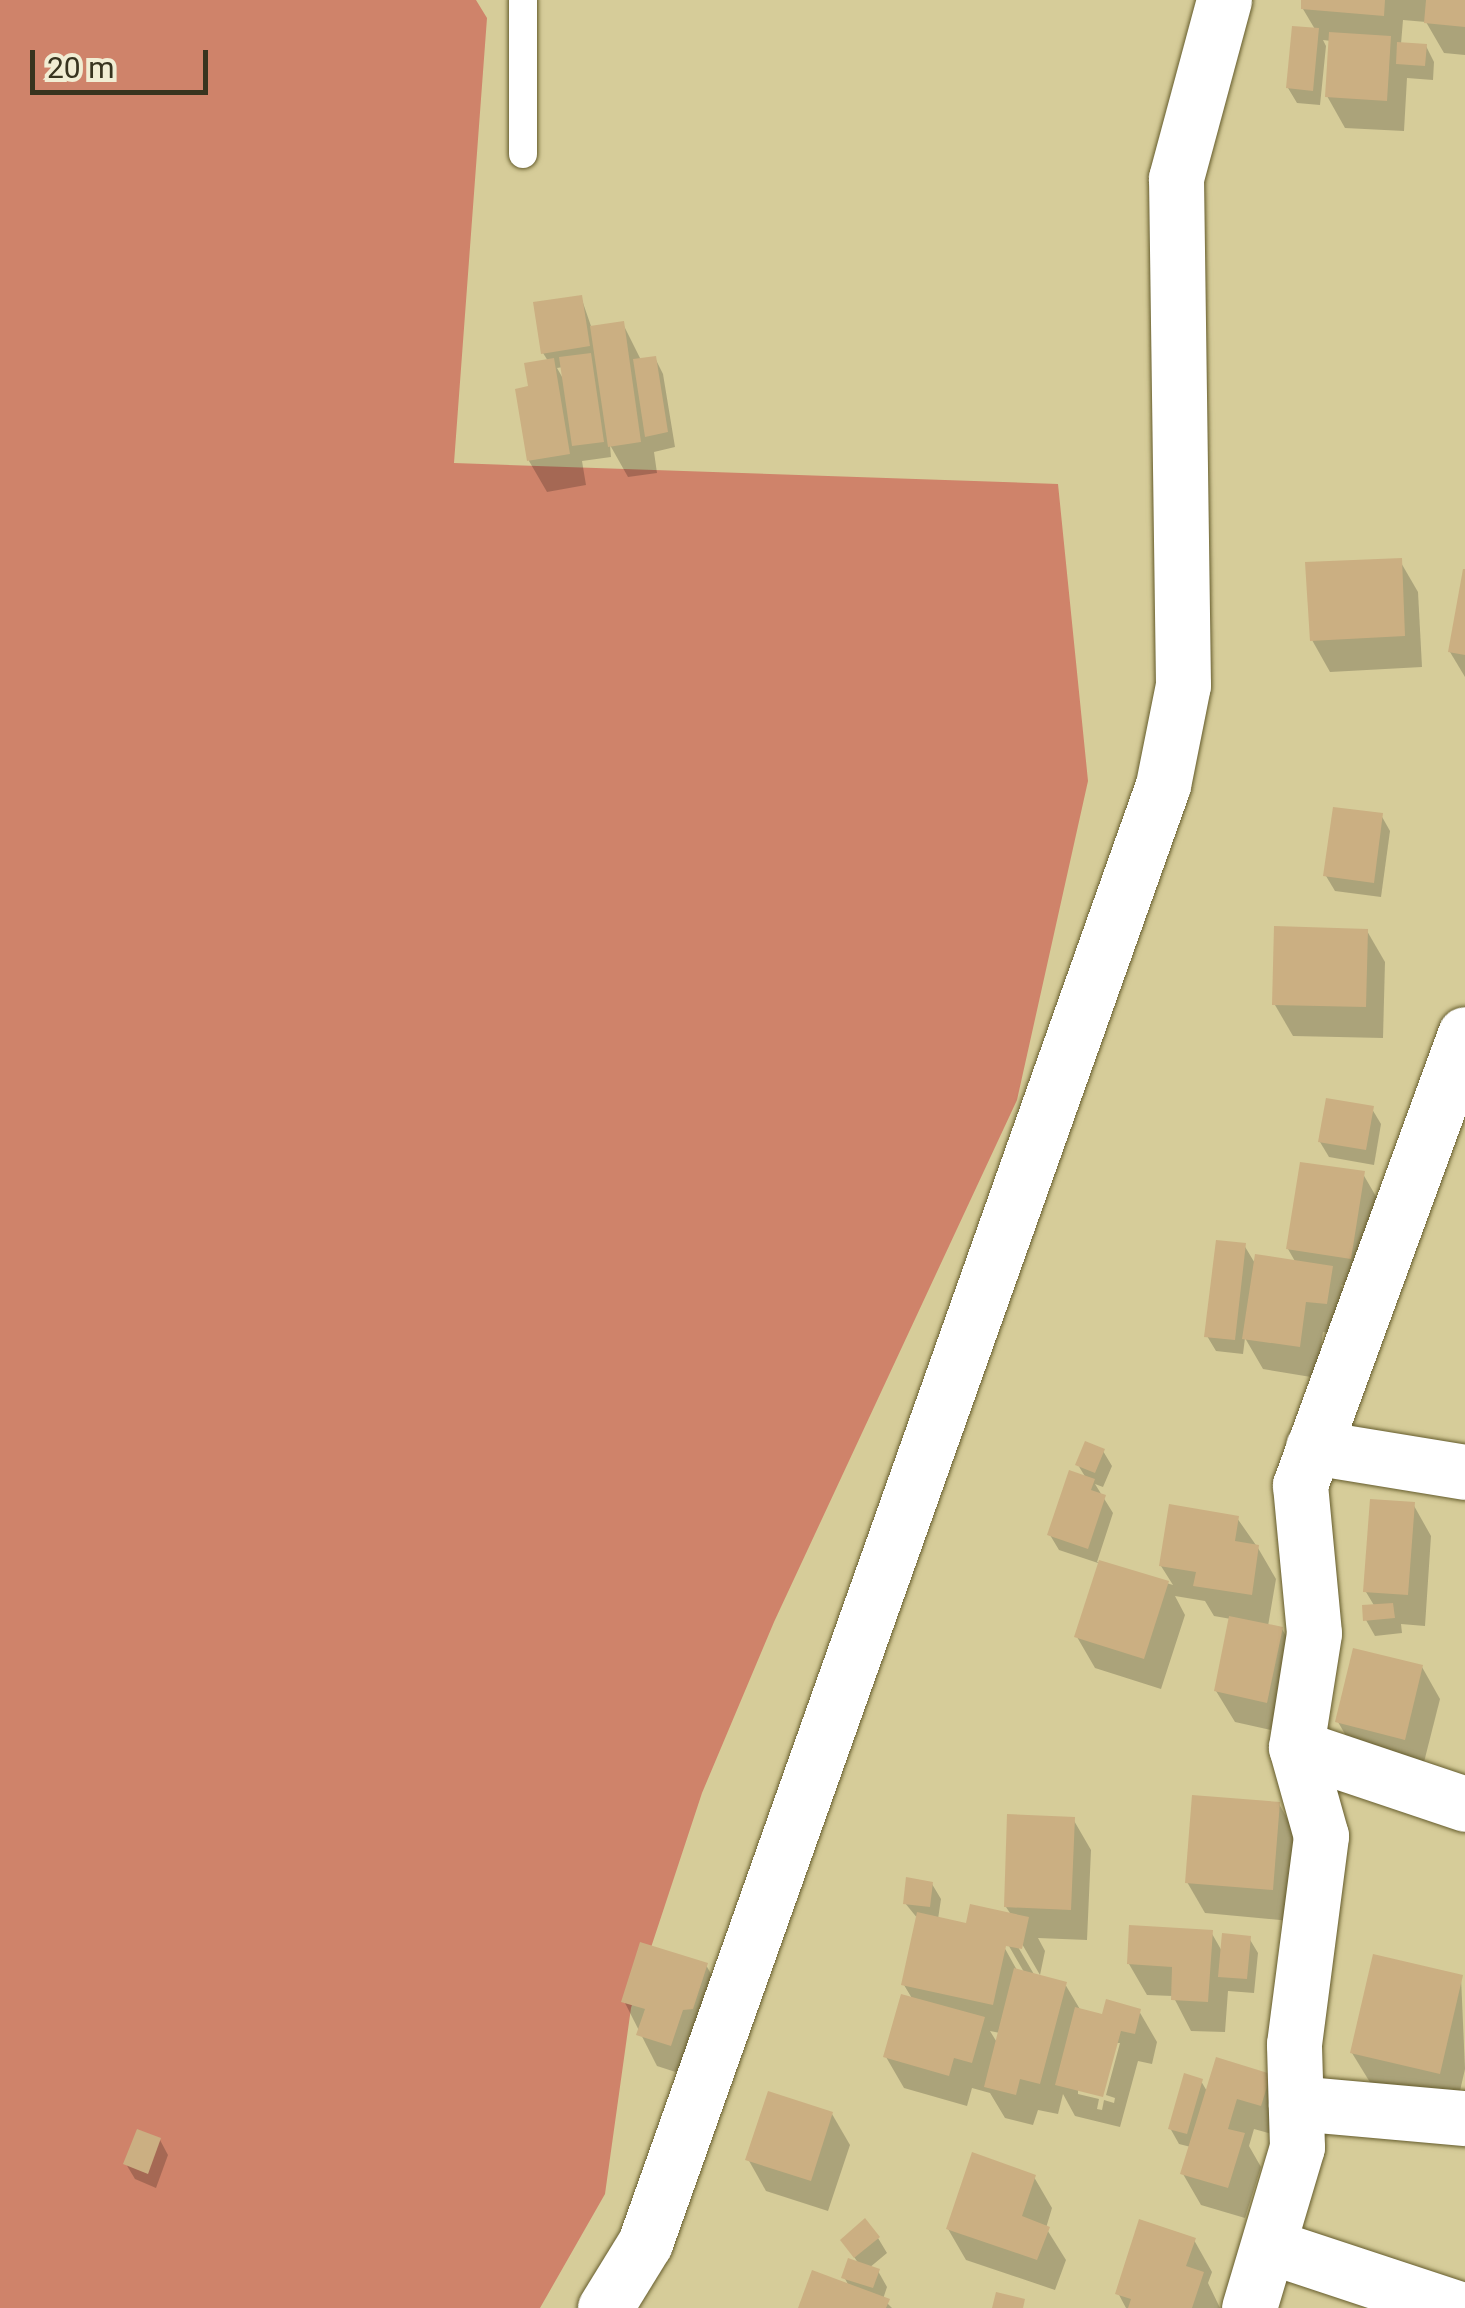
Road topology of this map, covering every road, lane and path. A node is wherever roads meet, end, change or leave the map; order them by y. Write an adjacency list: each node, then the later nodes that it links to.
1 (523, 0): 3 (lane)
2 (1224, 0): 12 (street)
3 (522, 154)
4 (1465, 1034): 5 (street)
5 (1313, 1448): 6 (street); 7 (street)
6 (1465, 1472)
7 (1296, 1747): 8 (street); 9 (street)
8 (1465, 1804)
9 (1296, 2103): 10 (street); 11 (street)
10 (1465, 2118)
11 (1269, 2246): 13 (street); 14 (street)
12 (605, 2308)
13 (1249, 2308)
14 (1456, 2308)

